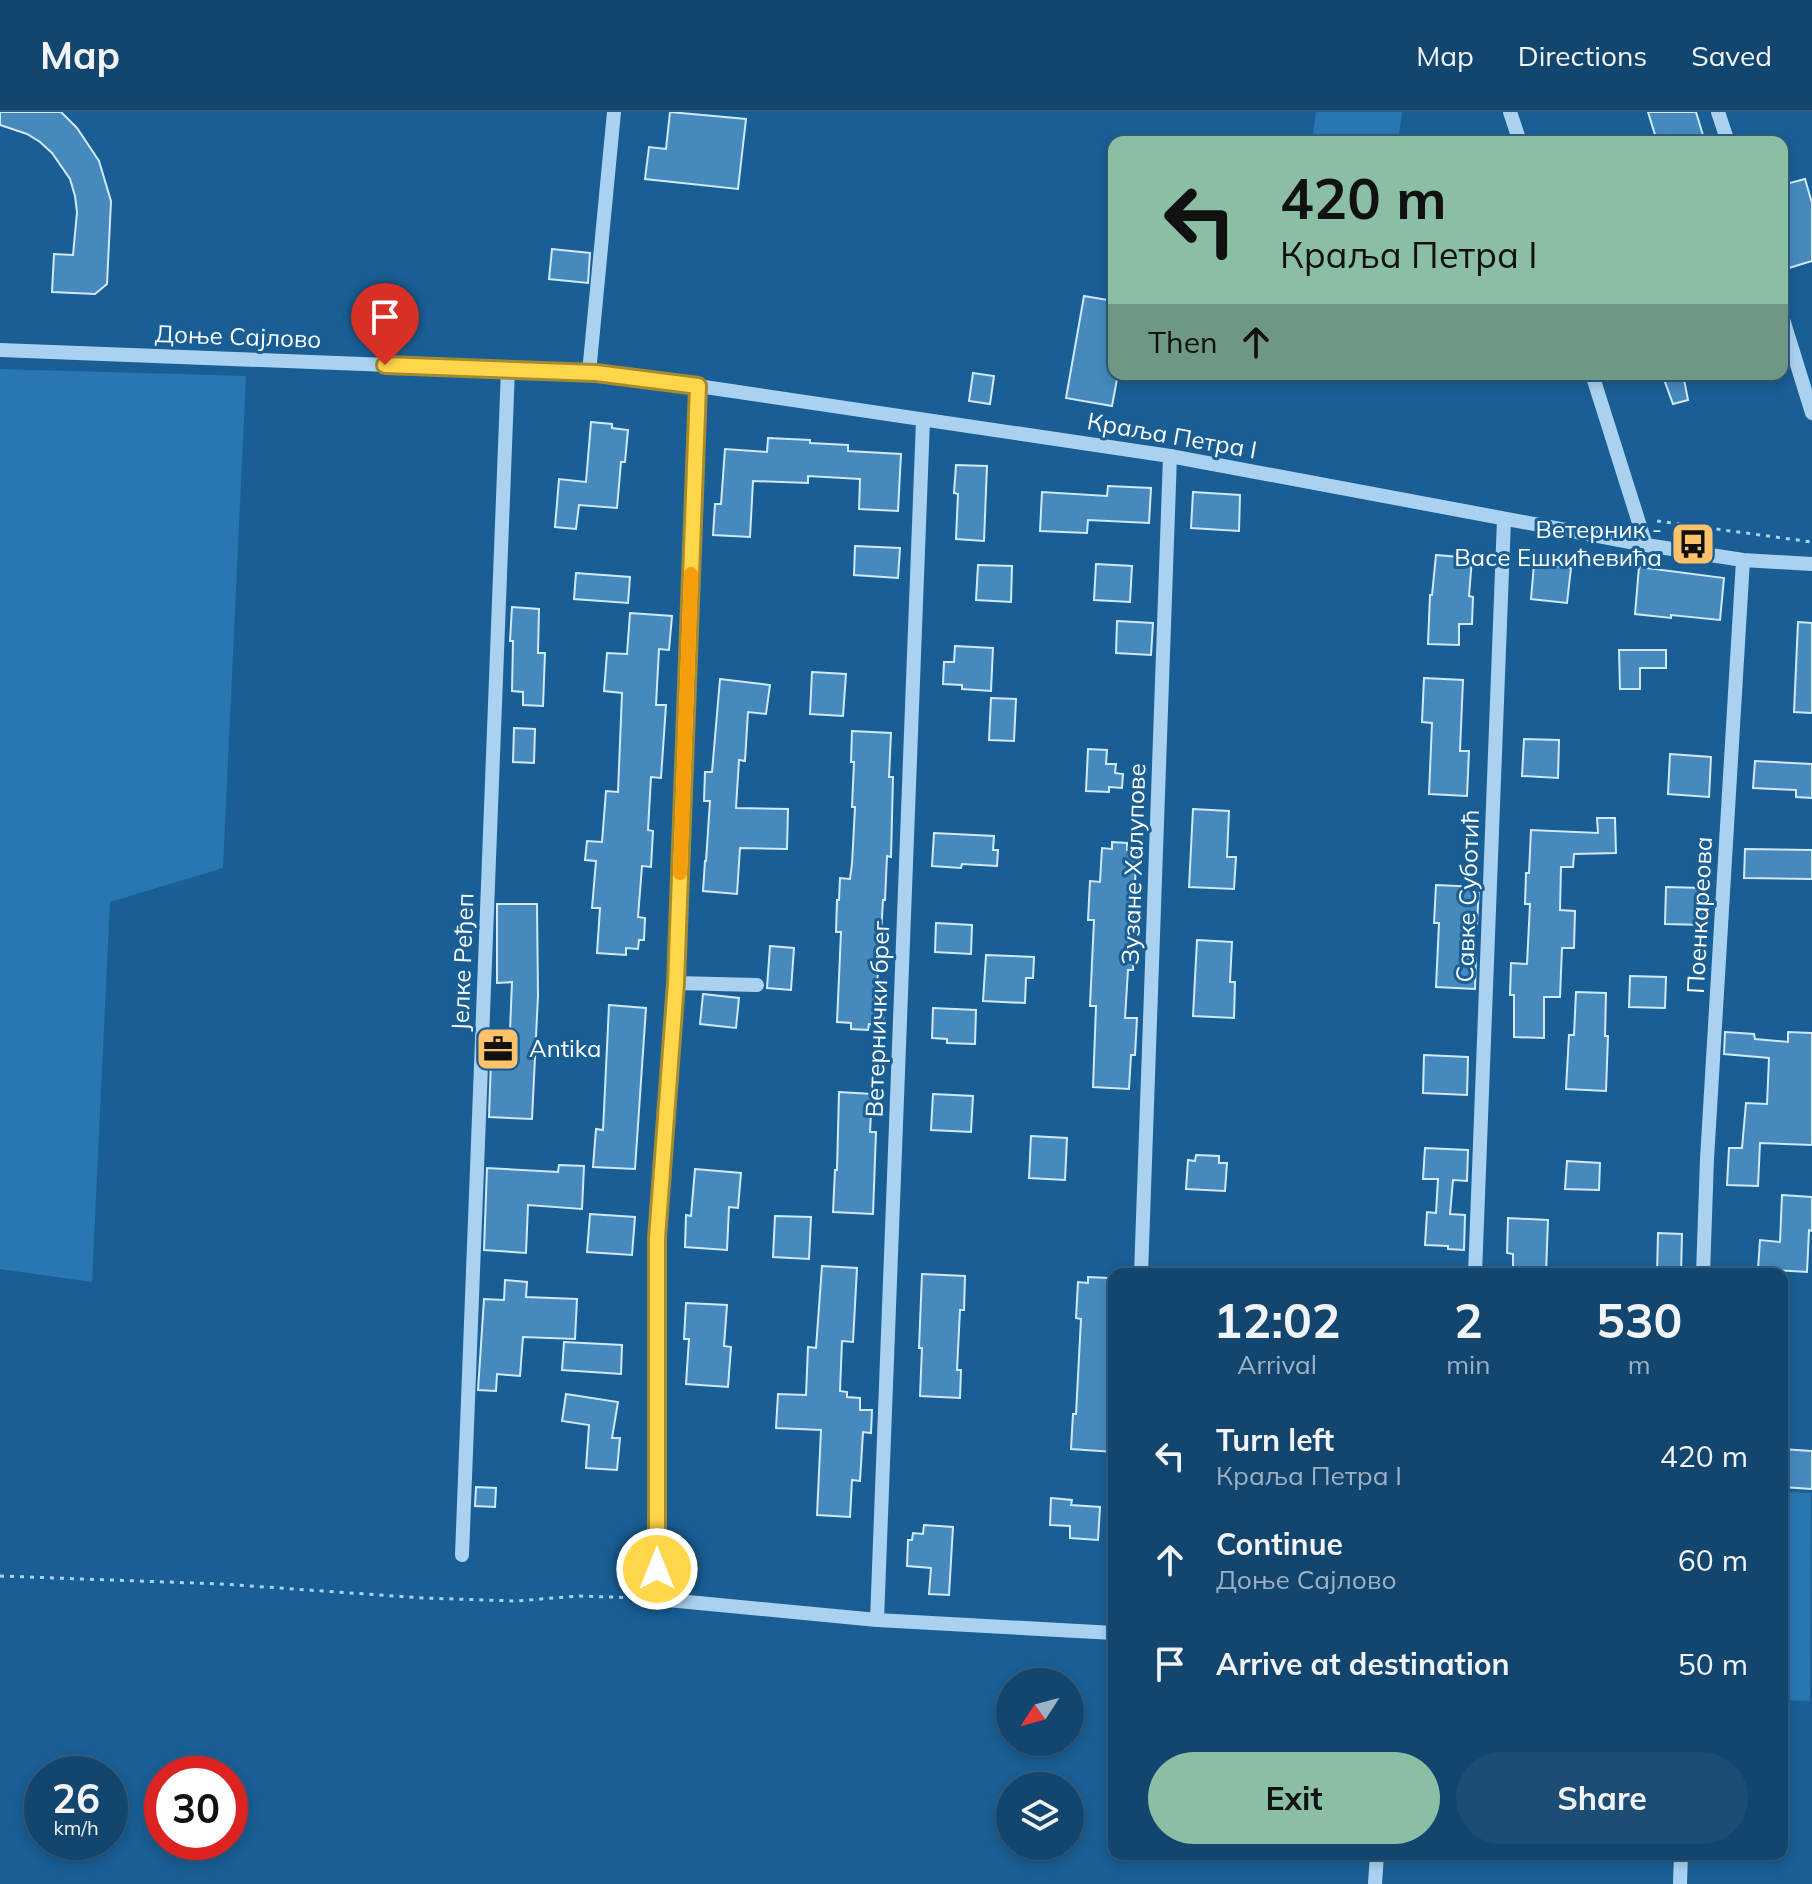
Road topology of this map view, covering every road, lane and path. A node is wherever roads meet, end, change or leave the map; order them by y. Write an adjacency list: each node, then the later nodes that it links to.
1 (614, 112): 9 (street)
2 (1510, 112): 4 (street)
3 (1718, 112): 5 (street)
4 (1518, 136)
5 (1726, 136)
6 (1788, 335): 12 (street)
7 (0, 350): 8 (street, Доње Сајлово)
8 (515, 370): 9 (street, Краља Петра I); 26 (street, Јелке Ређеп)
9 (589, 373): 11 (street, Краља Петра I)
10 (1594, 380): 15 (street)
11 (698, 386): 13 (street, Краља Петра I); 21 (street)
12 (1812, 413)
13 (923, 420): 14 (street, Краља Петра I); 29 (street, Ветернички брег)
14 (1170, 456): 16 (street, Краља Петра I); 23 (street, Зузане Халупове)
15 (1637, 518): 17 (path); 18 (street)
16 (1504, 519): 18 (street, Краља Петра I); 24 (street, Савке Суботић)
17 (1812, 542)
18 (1646, 545): 19 (street, Краља Петра I)
19 (1743, 560): 20 (street, Краља Петра I); 25 (street, Поенкареова)
20 (1812, 564)
21 (676, 983): 22 (street); 28 (street)
22 (757, 985)
23 (1141, 1268)
24 (1475, 1268)
25 (1703, 1268)
26 (462, 1555)
27 (0, 1576): 28 (path)
28 (657, 1599): 29 (street)
29 (877, 1620): 30 (street)
30 (1108, 1633)
31 (1377, 1860): 33 (street)
32 (1681, 1860): 34 (street)
33 (1375, 1884)
34 (1680, 1884)

